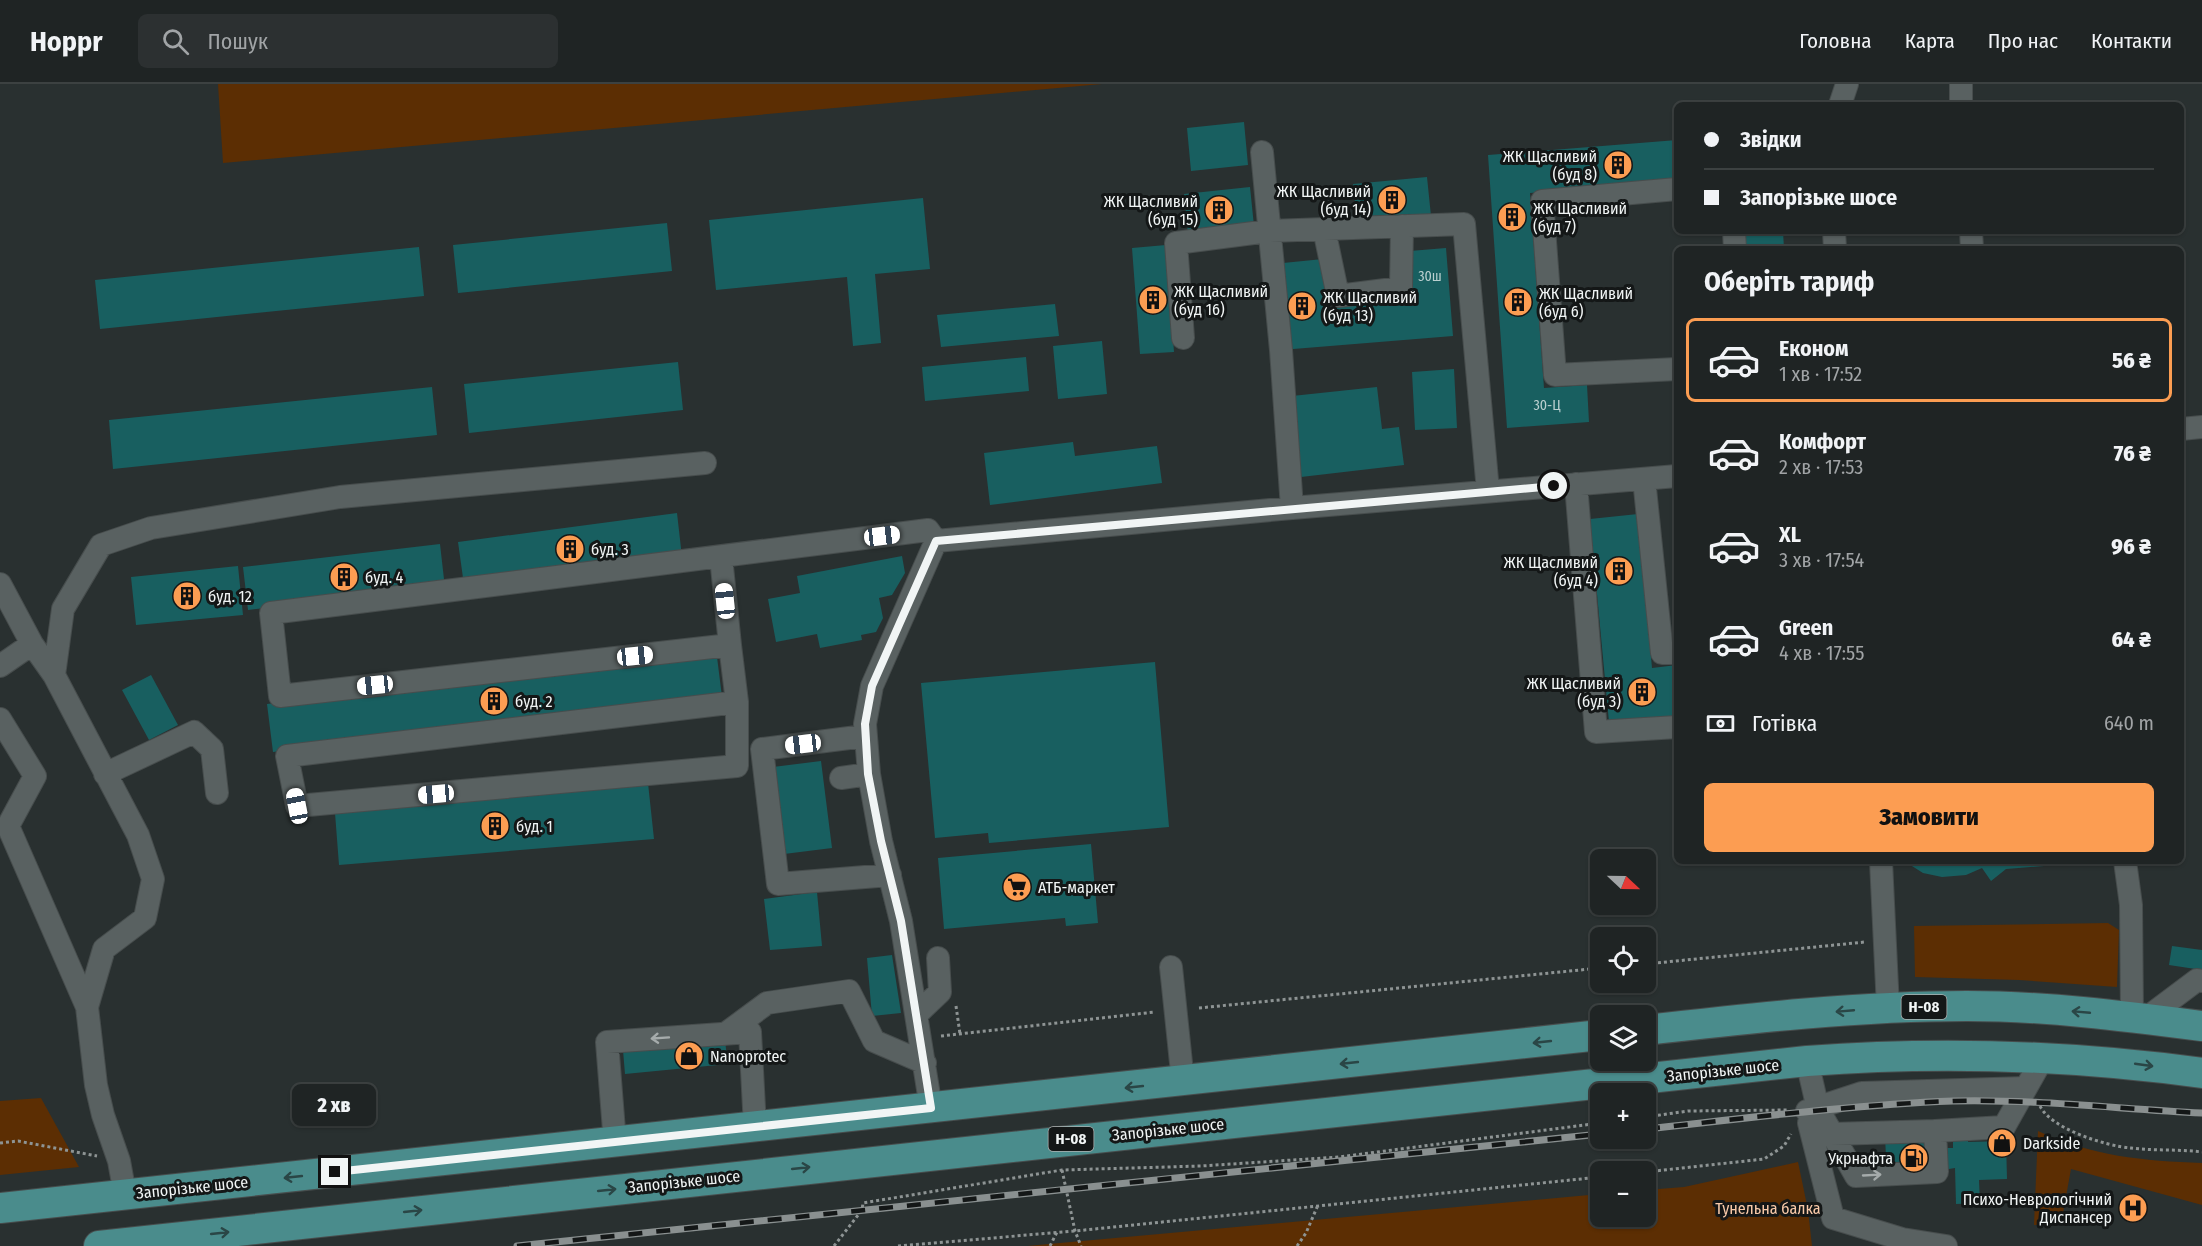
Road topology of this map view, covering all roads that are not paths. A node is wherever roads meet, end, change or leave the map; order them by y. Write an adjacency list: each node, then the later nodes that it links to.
1 (1846, 84): 3 (street)
2 (1961, 84): 4 (street)
3 (1841, 102)
4 (1961, 102)
5 (1262, 152): 9 (street)
6 (1674, 189): 11 (street)
7 (1402, 226): 8 (street); 8 (street); 18 (street)
8 (1324, 229): 9 (street)
9 (1269, 231): 10 (street); 19 (street)
10 (1183, 338)
11 (1674, 369)
12 (2202, 427): 13 (street)
13 (2184, 429)
14 (705, 463): 27 (street)
15 (1674, 476): 16 (street)
16 (1644, 479): 17 (street); 25 (street)
17 (1576, 484): 18 (street); 30 (street)
18 (1488, 491): 19 (street)
19 (1292, 508): 20 (street)
20 (936, 541): 21 (street); 31 (street)
21 (720, 557): 24 (street); 24 (street)
22 (0, 584): 23 (street)
23 (32, 644): 26 (street); 27 (street)
24 (730, 645): 28 (street)
25 (1674, 653)
26 (0, 666)
27 (54, 675): 32 (street)
28 (737, 702): 28 (street)
29 (0, 719): 44 (street)
30 (1674, 727)
31 (866, 736): 33 (street); 39 (street)
32 (105, 774): 35 (street); 44 (street)
33 (868, 774): 34 (street); 39 (street)
34 (841, 778)
35 (218, 793)
36 (1866, 864): 42 (street)
37 (1881, 864): 42 (street)
38 (2125, 864): 47 (street)
39 (890, 875): 46 (street)
40 (938, 958): 46 (street)
41 (1172, 967): 56 (street)
42 (1887, 969): 45 (street)
43 (2202, 981): 47 (street)
44 (87, 1007): 64 (street)
45 (1888, 1008): 47 (main road, Н-08, one-way to 45); 49 (main road, Н-08, one-way to 49)
46 (918, 1013): 54 (street)
47 (2138, 1018): 48 (main road, Н-08)
48 (2202, 1026)
49 (1656, 1029)
50 (725, 1034): 54 (street); 60 (street); 63 (street, one-way to 63)
51 (1590, 1036): 56 (main road, Запорізьке шосе, one-way to 56)
52 (2044, 1056): 53 (main road, Запорізьке шосе / Н-08); 55 (main road, Запорізьке шосе / Н-08, one-way to 55); 57 (street)
53 (1807, 1061): 59 (street); 66 (main road, Запорізьке шосе / Н-08, one-way to 53)
54 (925, 1063): 58 (street)
55 (2202, 1073)
56 (1183, 1082): 58 (main road, Запорізьке шосе, one-way to 58)
57 (2026, 1089): 59 (street); 61 (street)
58 (931, 1108): 60 (main road, Запорізьке шосе)
59 (1814, 1109): 62 (street); 68 (street)
60 (755, 1127): 63 (main road, Запорізьке шосе)
61 (1935, 1131): 62 (street); 62 (street, one-way to 61)
62 (1832, 1134)
63 (615, 1143): 64 (main road, Запорізьке шосе, one-way to 64)
64 (125, 1194): 65 (main road, Запорізьке шосе); 66 (main road)
65 (0, 1208)
66 (132, 1244): 67 (main road, Запорізьке шосе / Н-08)
67 (99, 1246)
68 (1946, 1246)

